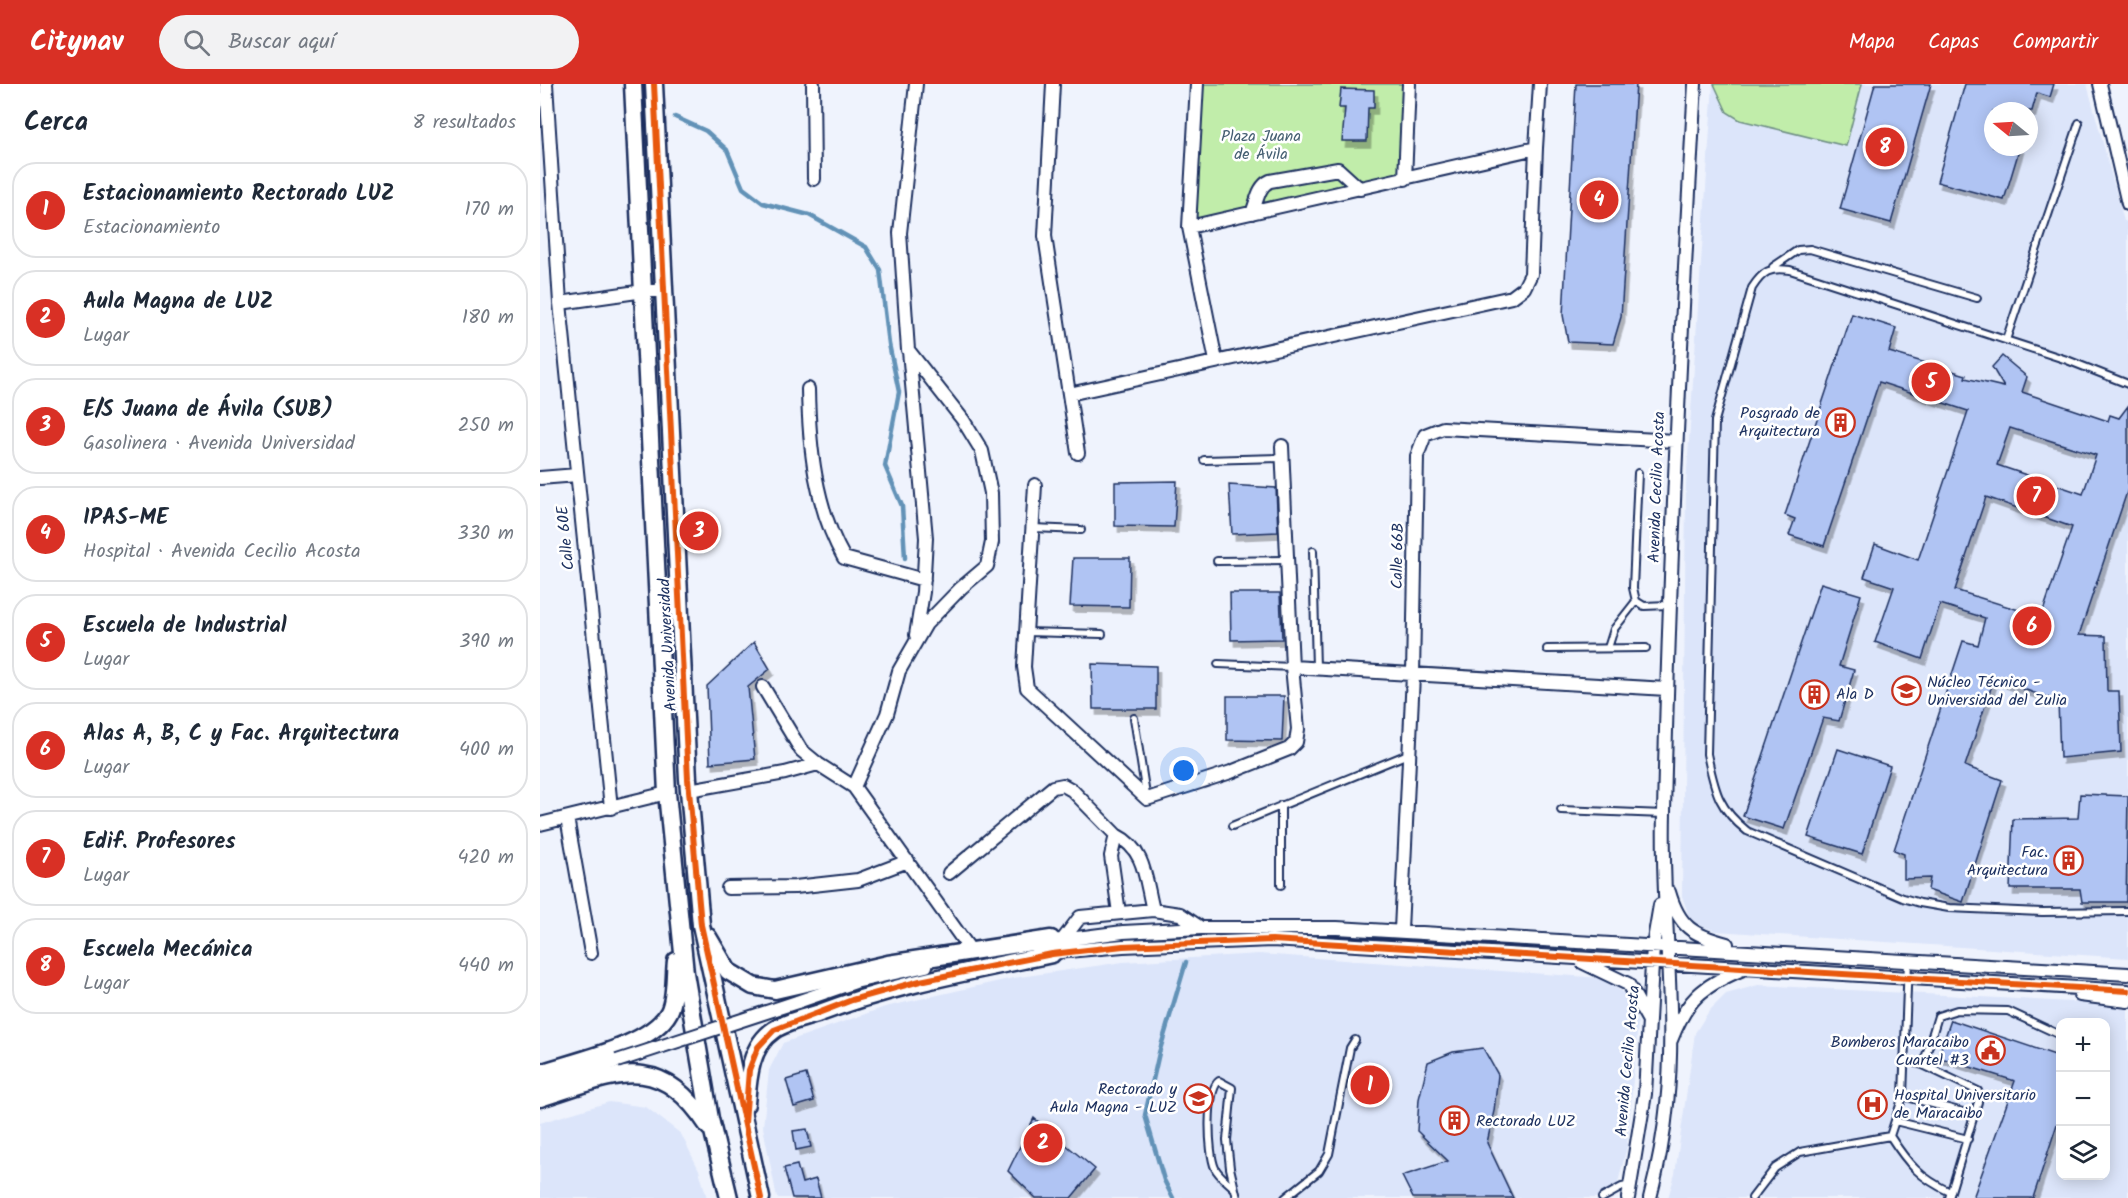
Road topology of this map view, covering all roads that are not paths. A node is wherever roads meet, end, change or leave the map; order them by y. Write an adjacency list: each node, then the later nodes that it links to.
1 (546, 84): 14 (street, Calle 60E)
2 (633, 84): 22 (street, Avenida Universidad)
3 (654, 84): 23 (street, Avenida Universidad)
4 (813, 84): 15 (street)
5 (916, 84): 27 (street)
6 (1053, 84): 31 (street)
7 (1197, 84): 20 (street)
8 (1409, 84): 16 (street)
9 (1540, 84): 13 (street)
10 (1695, 84): 32 (street, Avenida Cecilio Acosta)
11 (2100, 84): 18 (street)
12 (2079, 123): 26 (lane)
13 (1536, 148): 16 (street); 28 (street)
14 (545, 152): 25 (street, Calle 60E)
15 (814, 179)
16 (1405, 179): 17 (street)
17 (1359, 189): 19 (street); 19 (street)
18 (2128, 204)
19 (1252, 213): 20 (street)
20 (1189, 227): 28 (street)
21 (1772, 268): 24 (lane); 26 (lane); 82 (lane)
22 (644, 291): 23 (street); 25 (street); 65 (street, Avenida Universidad)
23 (664, 291): 64 (street, Avenida Universidad)
24 (1977, 298)
25 (560, 303): 37 (street, Calle 60E)
26 (2006, 340): 29 (lane)
27 (909, 350): 45 (street); 50 (street)
28 (1216, 361): 31 (street)
29 (2128, 384)
30 (808, 389): 45 (street)
31 (1069, 394): 34 (street)
32 (1675, 441): 47 (street, Avenida Cecilio Acosta); 57 (street, Calle 66B)
33 (1283, 452): 35 (lane); 43 (street)
34 (1078, 453)
35 (1204, 460)
36 (1638, 473): 46 (lane)
37 (577, 475): 38 (street); 68 (street, Calle 60E)
38 (540, 478)
39 (1035, 485): 40 (street)
40 (1033, 528): 41 (lane); 48 (street)
41 (1081, 530)
42 (1314, 551): 56 (lane)
43 (1288, 560): 44 (lane); 55 (street)
44 (1217, 561)
45 (924, 580): 50 (street)
46 (1635, 601): 47 (lane); 51 (lane)
47 (1668, 605): 59 (street, Avenida Cecilio Acosta)
48 (1026, 632): 49 (lane); 66 (street)
49 (1102, 634)
50 (915, 642): 63 (street)
51 (1608, 648): 52 (lane); 53 (lane)
52 (1646, 648)
53 (1547, 649)
54 (1218, 664): 55 (lane)
55 (1292, 667): 56 (street); 66 (street)
56 (1316, 668): 57 (street)
57 (1413, 675): 59 (street); 61 (street, Calle 66B)
58 (763, 687): 62 (street)
59 (1667, 689): 70 (street, Avenida Cecilio Acosta)
60 (1134, 718): 66 (lane)
61 (1409, 754): 67 (lane); 87 (street, Calle 66B)
62 (818, 764): 63 (street); 64 (street)
63 (854, 787): 75 (street)
64 (689, 790): 85 (street, Avenida Universidad)
65 (667, 793): 68 (street); 84 (street, Avenida Universidad)
66 (1147, 799)
67 (1281, 805): 73 (lane); 78 (lane)
68 (610, 808): 71 (street)
69 (1561, 810): 70 (lane)
70 (1664, 814): 77 (street, Avenida Cecilio Acosta)
71 (567, 818): 72 (street); 93 (street)
72 (540, 824)
73 (1232, 826)
74 (1116, 835): 76 (street); 81 (street); 83 (street)
75 (908, 861): 79 (street); 91 (street)
76 (949, 873)
77 (1663, 878): 80 (street, Avenida Cecilio Acosta); 92 (street)
78 (1281, 885)
79 (728, 888)
80 (1663, 892): 89 (street, Avenida Cecilio Acosta); 90 (street, Avenida Cecilio Acosta)
81 (1153, 910): 83 (street); 86 (street)
82 (2128, 911)
83 (1119, 913): 88 (street)
84 (680, 925): 110 (street); 117 (street, Avenida Universidad)
85 (701, 925): 91 (street); 116 (street, Avenida Universidad)
86 (1201, 928): 87 (street); 88 (street)
87 (1401, 930): 89 (street)
88 (1056, 944): 91 (street); 94 (street); 111 (street, bridge); 116 (street)
89 (1653, 946): 90 (street); 96 (street, Avenida Cecilio Acosta)
90 (1668, 947): 92 (street); 97 (street, Avenida Cecilio Acosta)
91 (971, 951)
92 (1755, 951): 95 (street)
93 (591, 953)
94 (1573, 958): 96 (street); 104 (street)
95 (1908, 960): 99 (street); 100 (lane)
96 (1653, 961): 97 (street); 104 (street, Avenida Cecilio Acosta)
97 (1668, 962): 98 (street); 107 (street, Avenida Cecilio Acosta)
98 (1746, 968): 100 (street); 107 (street)
99 (2128, 974)
100 (1907, 977): 101 (street); 108 (lane)
101 (2059, 987): 102 (street); 103 (street)
102 (2128, 991)
103 (2128, 1001)
104 (1650, 1025): 120 (street, Avenida Cecilio Acosta)
105 (2056, 1033): 109 (lane)
106 (1355, 1040): 126 (lane)
107 (1669, 1047): 129 (street, Avenida Cecilio Acosta)
108 (1907, 1061): 109 (lane); 112 (lane)
109 (1923, 1065): 114 (lane)
110 (540, 1073)
111 (540, 1086)
112 (1904, 1096): 114 (lane); 115 (lane)
113 (540, 1098): 117 (street)
114 (1974, 1115): 119 (lane)
115 (1895, 1121): 118 (lane); 119 (lane)
116 (745, 1122): 124 (street, Avenida Universidad)
117 (714, 1135): 123 (street, Avenida Universidad)
118 (1890, 1136): 122 (lane); 130 (lane)
119 (1968, 1139): 122 (lane)
120 (1632, 1185): 127 (lane); 128 (street, Avenida Cecilio Acosta)
121 (1234, 1188): 121 (lane); 125 (lane)
122 (1949, 1195)
123 (729, 1198)
124 (761, 1198)
125 (1237, 1198)
126 (1285, 1198)
127 (1602, 1198)
128 (1628, 1198)
129 (1650, 1198)
130 (1752, 1198)

